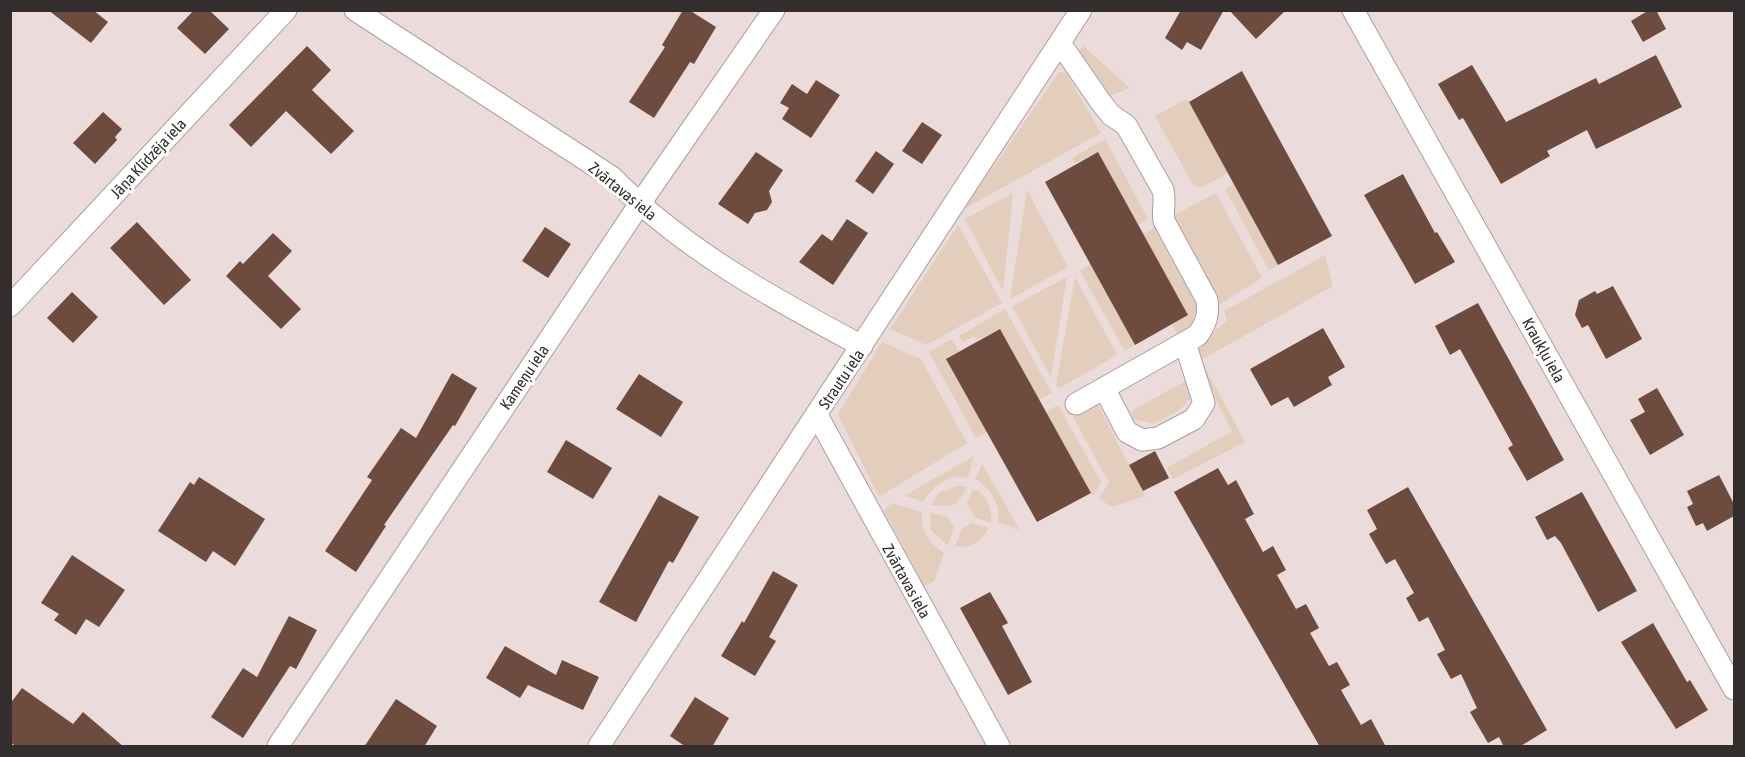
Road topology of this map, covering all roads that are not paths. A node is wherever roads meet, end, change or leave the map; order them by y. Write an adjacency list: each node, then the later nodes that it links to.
1 (286, 10): 8 (street, Jāņa Klīdzēja iela)
2 (355, 10): 7 (street, Zvārtavas iela)
3 (774, 10): 7 (street, Kameņu iela)
4 (1353, 10): 14 (street, Kraukļu iela)
5 (1080, 11): 6 (street, Strautu iela)
6 (1060, 43): 9 (street); 10 (street, Strautu iela)
7 (639, 205): 10 (street, Zvārtavas iela); 15 (street, Kameņu iela)
8 (10, 306)
9 (1185, 343): 11 (street); 11 (street)
10 (862, 346): 13 (street, Strautu iela)
11 (1104, 388): 12 (street)
12 (1076, 404)
13 (817, 415): 16 (street, Strautu iela); 17 (street, Zvārtavas iela)
14 (1734, 689)
15 (278, 747)
16 (599, 747)
17 (999, 747)

